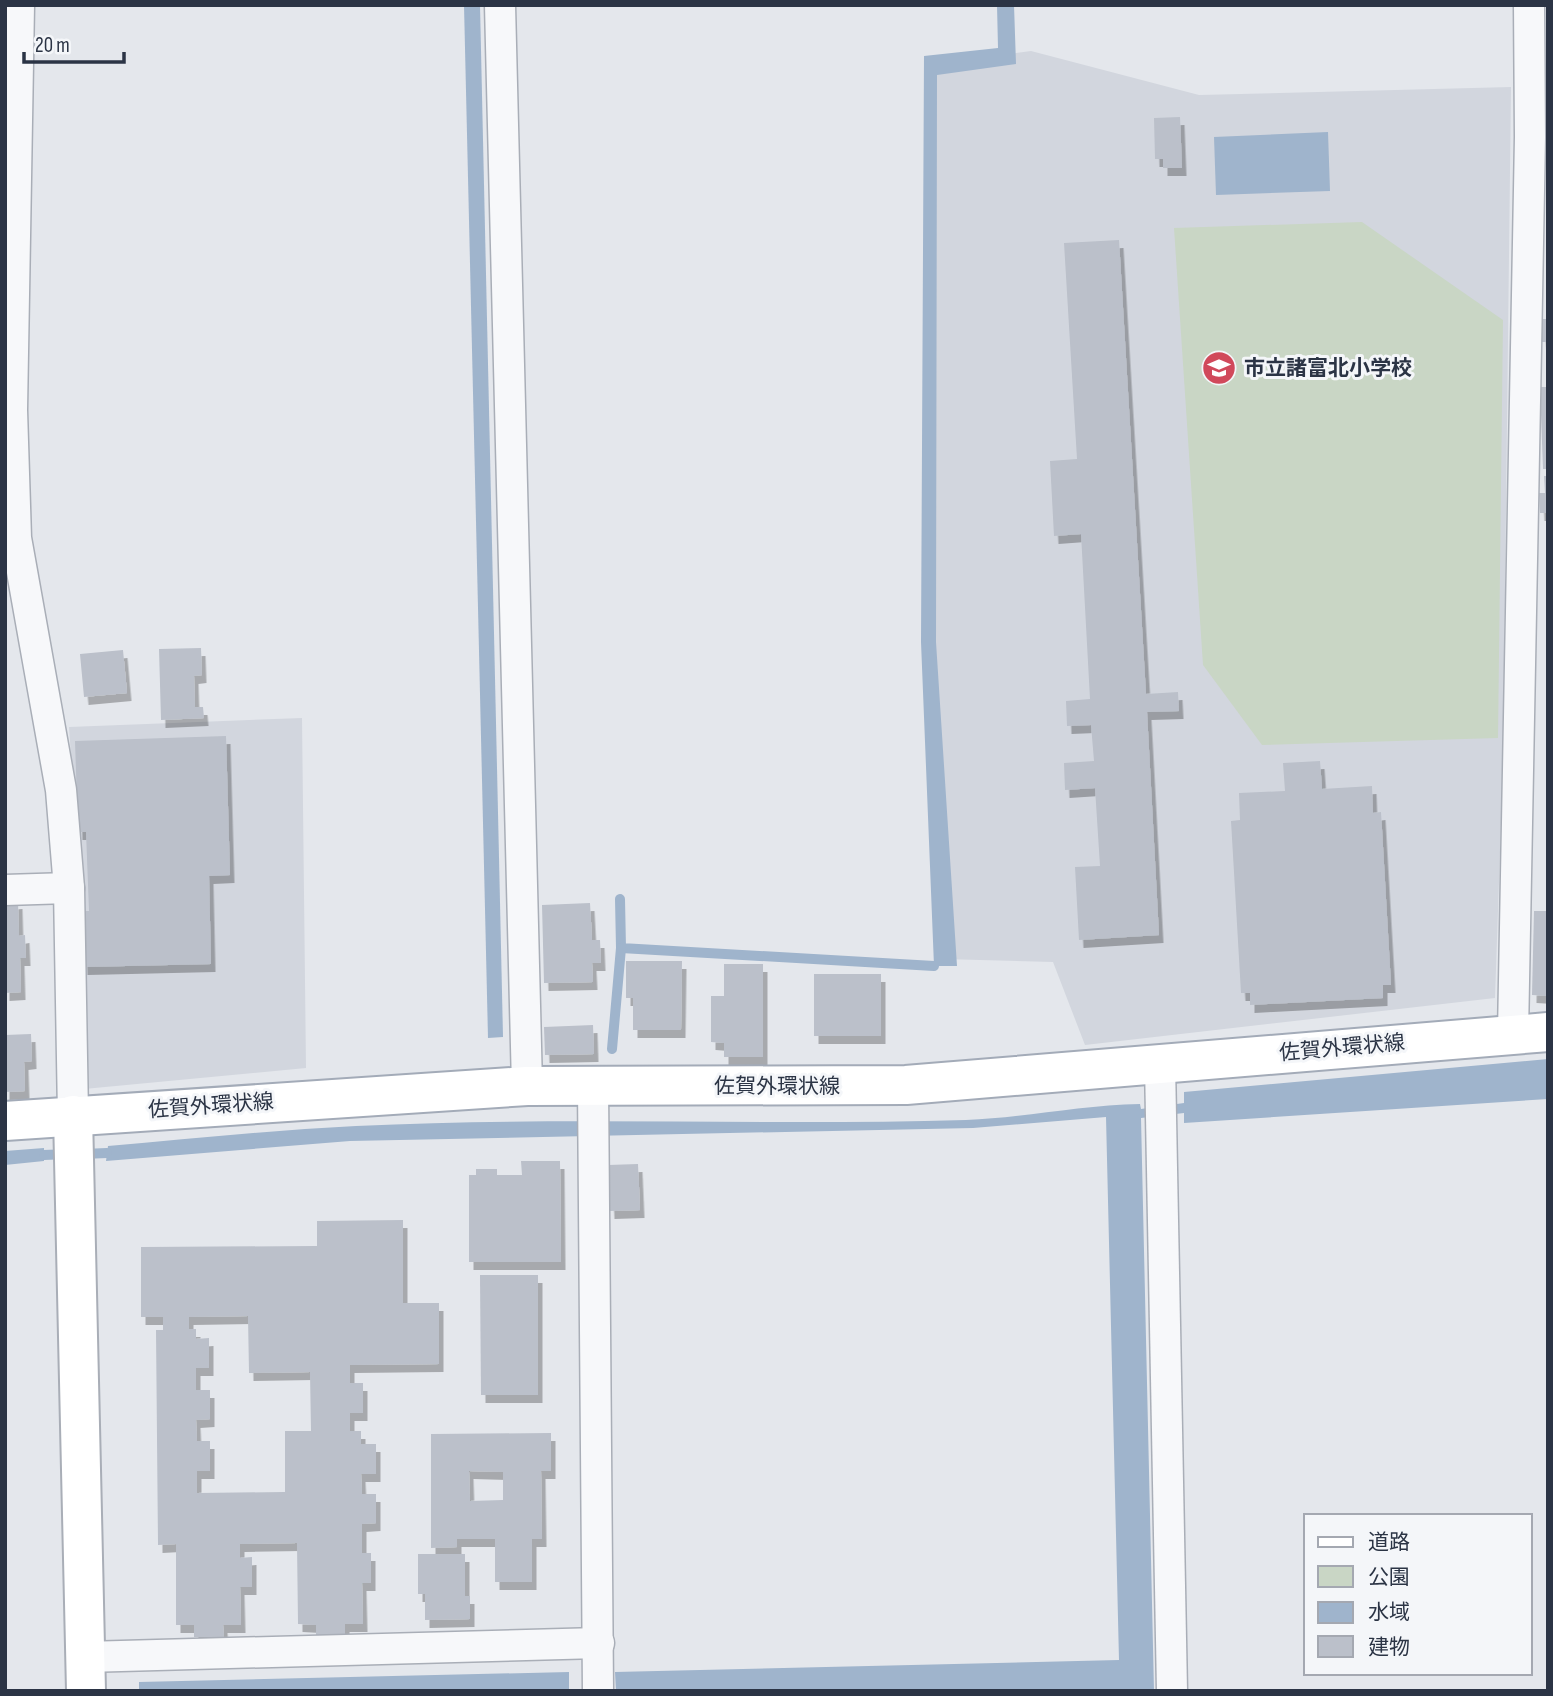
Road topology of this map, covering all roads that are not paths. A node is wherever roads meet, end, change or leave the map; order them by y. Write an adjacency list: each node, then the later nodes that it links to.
1 (19, 5): 4 (street)
2 (500, 5): 8 (street)
3 (1529, 5): 6 (street)
4 (69, 888): 5 (street); 11 (street)
5 (5, 890)
6 (1530, 1033): 7 (main road, 佐賀外環状線)
7 (1160, 1064): 9 (main road, 佐賀外環状線); 14 (street)
8 (527, 1086): 9 (main road, 佐賀外環状線); 11 (main road, 佐賀外環状線)
9 (593, 1100): 12 (street)
10 (5, 1121): 11 (main road, 佐賀外環状線)
11 (74, 1141): 13 (main road)
12 (598, 1665): 13 (street)
13 (85, 1674)
14 (1172, 1691)

